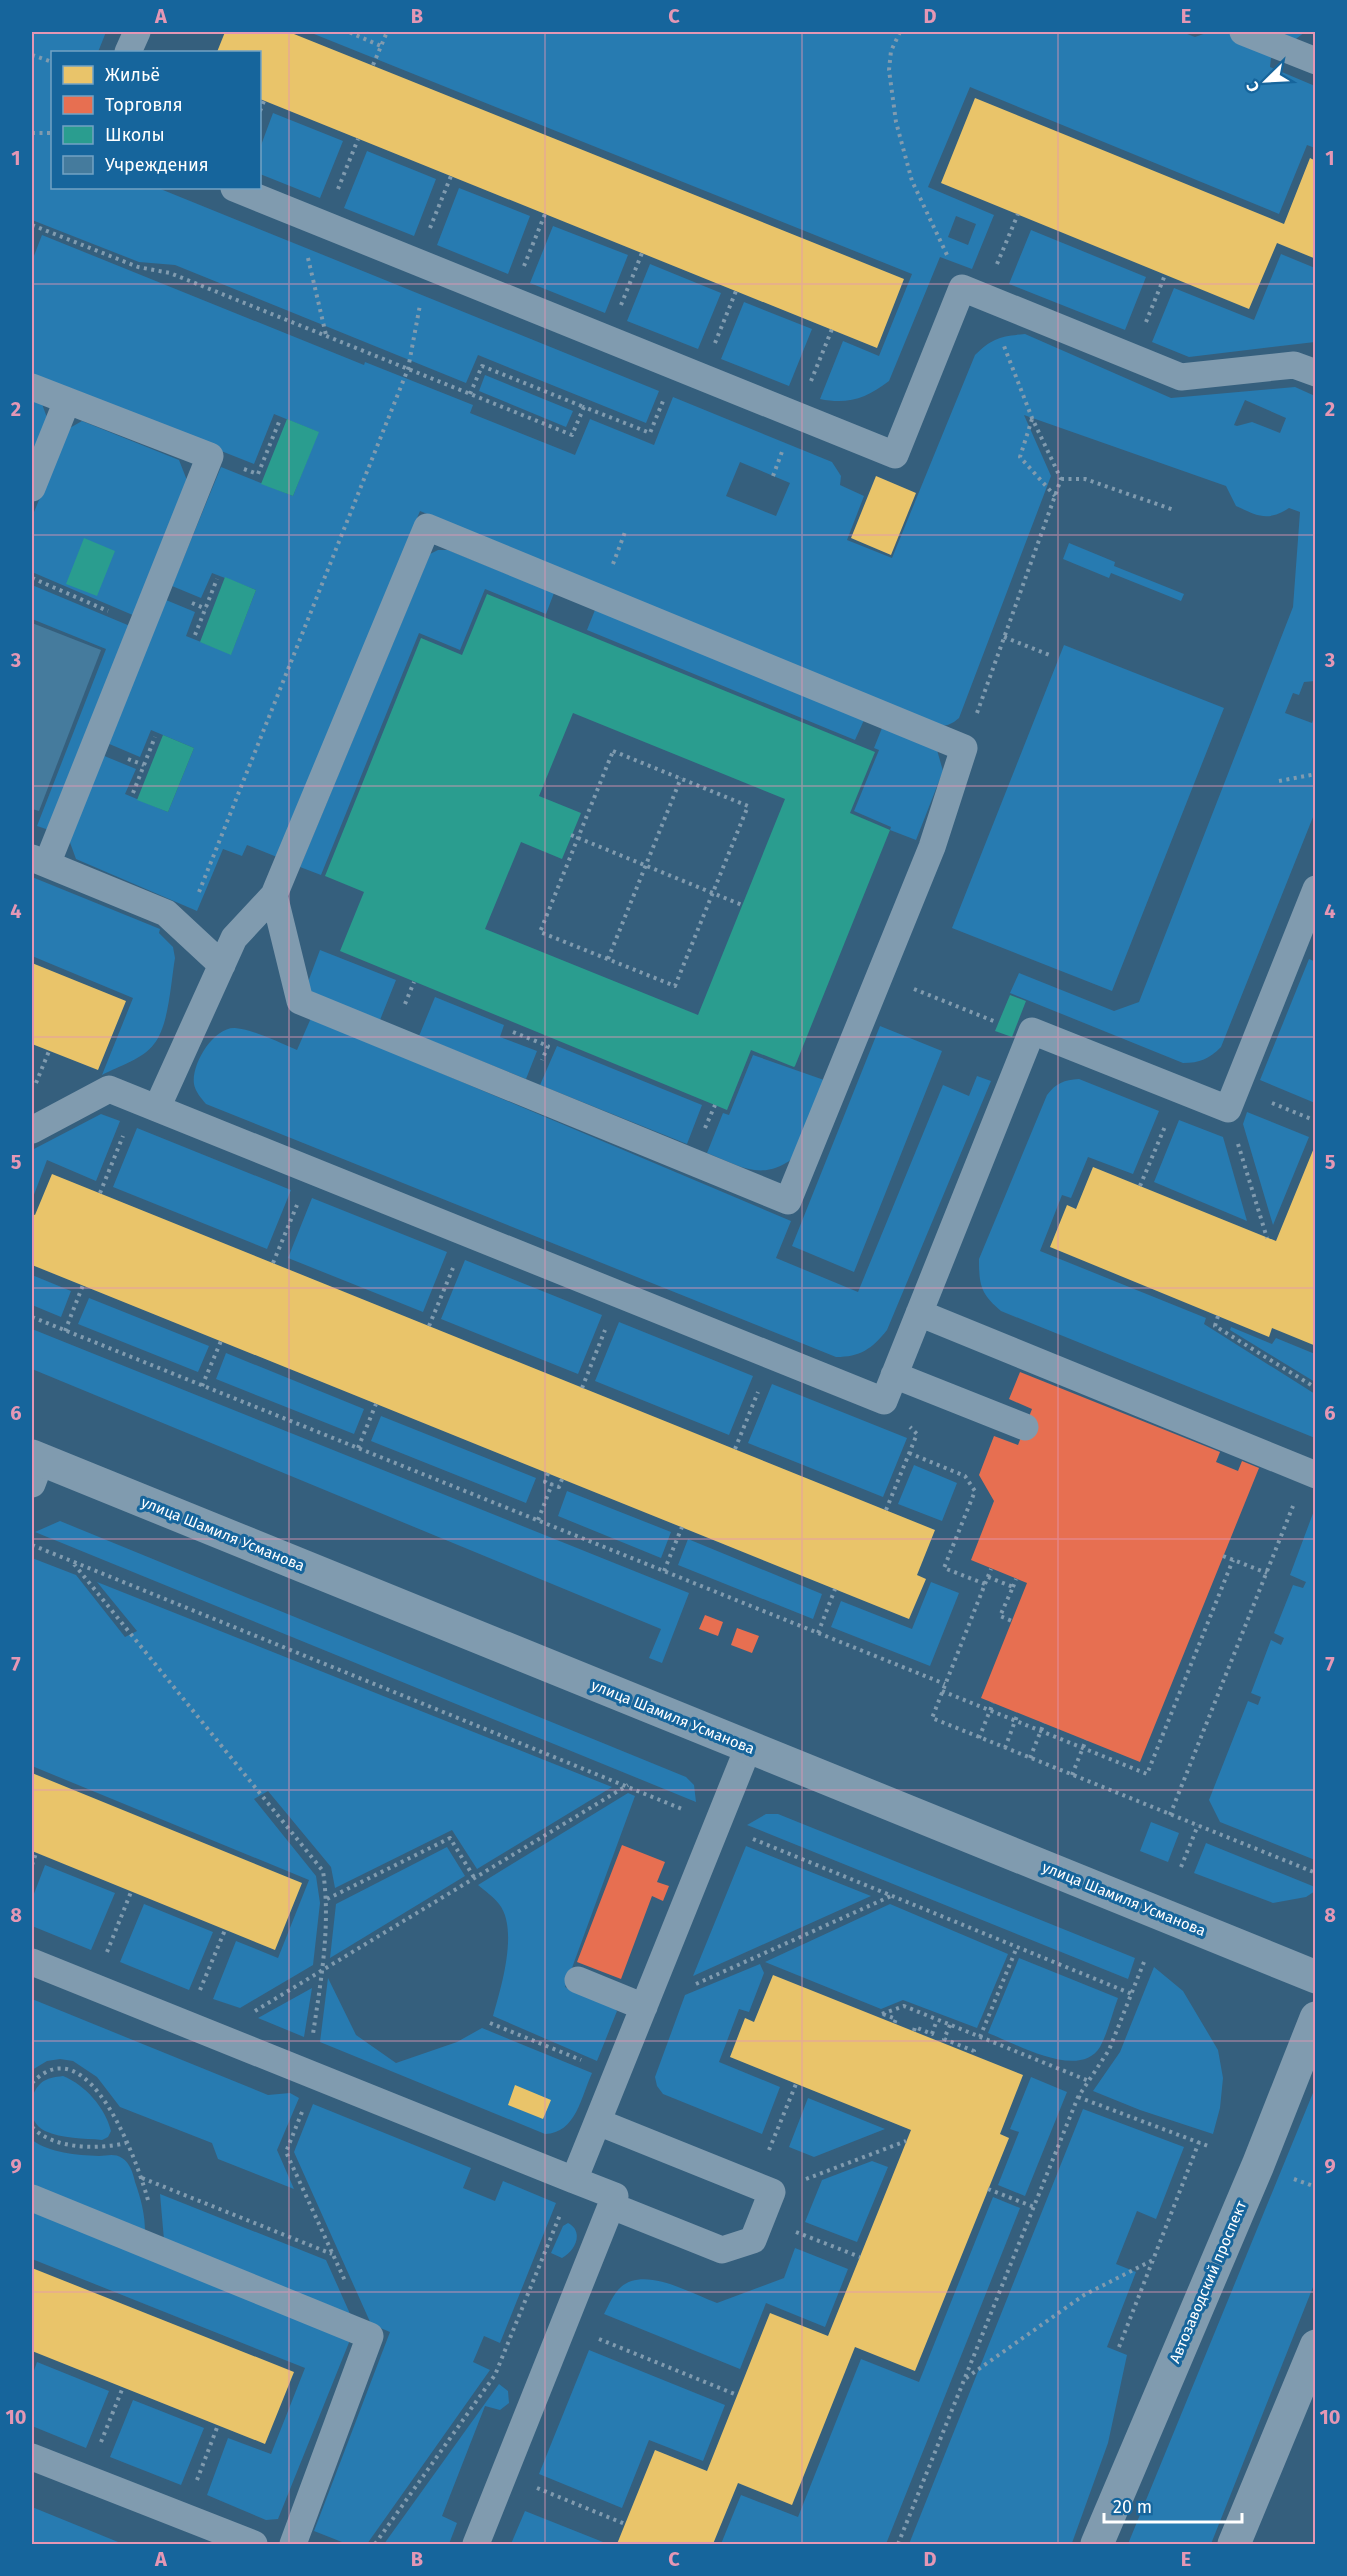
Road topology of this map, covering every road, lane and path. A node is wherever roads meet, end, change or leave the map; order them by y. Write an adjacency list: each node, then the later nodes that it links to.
1 (137, 32): 7 (lane)
2 (352, 32): 6 (path)
3 (387, 32): 6 (path)
4 (900, 32): 28 (path)
5 (1243, 32): 9 (lane)
6 (381, 46): 11 (path)
7 (128, 51)
8 (32, 55): 10 (path)
9 (1316, 61)
10 (51, 62)
11 (373, 65)
12 (264, 101): 13 (path)
13 (261, 108)
14 (51, 132): 15 (path)
15 (32, 133)
16 (358, 139): 22 (path)
17 (451, 176): 25 (path)
18 (237, 189): 19 (lane)
19 (297, 213): 22 (lane); 30 (path)
20 (545, 214): 29 (path)
21 (1018, 214): 28 (path)
22 (324, 224): 25 (lane)
23 (32, 225): 30 (path)
24 (642, 253): 31 (path)
25 (422, 264): 29 (lane); 34 (path)
26 (1165, 275): 32 (path)
27 (736, 291): 36 (path)
28 (973, 292): 32 (lane); 36 (lane); 41 (path)
29 (511, 300): 31 (lane)
30 (326, 336): 34 (path)
31 (607, 339): 33 (lane)
32 (1132, 357): 35 (lane)
33 (676, 367): 36 (lane); 40 (path)
34 (408, 369): 38 (path); 68 (path)
35 (1316, 373)
36 (702, 377)
37 (32, 387): 39 (lane)
38 (470, 394): 40 (path); 40 (path)
39 (67, 401): 43 (lane); 45 (lane)
40 (584, 407)
41 (1032, 418): 44 (path); 46 (path)
42 (279, 422): 43 (path)
43 (210, 456): 50 (lane)
44 (1061, 479): 46 (path); 47 (path)
45 (32, 488)
46 (1055, 496): 52 (path)
47 (1174, 510)
48 (32, 578): 50 (path)
49 (218, 579): 51 (path)
50 (142, 625): 62 (lane)
51 (195, 635)
52 (1004, 637): 53 (path); 55 (path)
53 (1052, 656)
54 (155, 737): 59 (path)
55 (964, 748): 66 (lane); 71 (lane)
56 (1316, 774): 58 (path)
57 (681, 778): 61 (path); 63 (path); 65 (path)
58 (1279, 781)
59 (133, 794)
60 (571, 835): 61 (path)
61 (578, 838): 63 (path); 69 (path)
62 (39, 861): 68 (lane)
63 (645, 866): 65 (path); 69 (path)
64 (1316, 889): 76 (lane)
65 (713, 893): 67 (path); 69 (path)
66 (274, 895): 70 (lane); 71 (lane)
67 (742, 905)
68 (184, 930): 70 (lane)
69 (608, 959)
70 (222, 965): 77 (lane)
71 (880, 975): 72 (path)
72 (996, 1022)
73 (49, 1051): 74 (path)
74 (36, 1084)
75 (1180, 1090): 76 (lane); 81 (path); 88 (lane)
76 (1232, 1099): 78 (path); 84 (path)
77 (148, 1104): 79 (lane); 80 (lane); 82 (path)
78 (1316, 1120)
79 (32, 1130)
80 (311, 1170): 83 (lane); 85 (path)
81 (1140, 1186)
82 (100, 1193)
83 (467, 1233): 87 (lane); 91 (path)
84 (1267, 1238)
85 (273, 1263)
86 (83, 1285): 92 (path)
87 (619, 1294): 94 (lane); 97 (path)
88 (919, 1313): 95 (lane); 107 (lane)
89 (1218, 1316): 98 (path)
90 (32, 1317): 92 (path)
91 (429, 1326)
92 (65, 1330): 96 (path)
93 (221, 1341): 96 (path)
94 (772, 1356): 95 (lane); 103 (path)
95 (894, 1376): 100 (lane)
96 (202, 1386): 102 (path)
97 (582, 1388)
98 (1316, 1388)
99 (376, 1404): 102 (path)
100 (1025, 1426)
101 (917, 1434): 104 (path)
102 (358, 1448): 112 (path)
103 (735, 1449)
104 (909, 1453): 111 (path); 123 (path)
105 (35, 1467): 138 (street, улица Шамиля Усманова)
106 (548, 1473): 109 (path)
107 (1316, 1475)
108 (562, 1479): 109 (path)
109 (552, 1484): 112 (path)
110 (1295, 1501): 120 (path)
111 (886, 1510)
112 (537, 1520): 119 (path)
113 (682, 1527): 119 (path)
114 (32, 1545): 117 (path)
115 (1223, 1556): 116 (path)
116 (1233, 1560): 120 (path); 140 (path)
117 (73, 1562): 143 (path); 154 (path)
118 (991, 1569): 121 (path)
119 (664, 1571): 127 (path)
120 (1267, 1573): 144 (path)
121 (988, 1577): 123 (path); 124 (path)
122 (1016, 1579): 124 (path)
123 (985, 1584): 128 (path)
124 (1013, 1587): 126 (path)
125 (836, 1589): 127 (path)
126 (1012, 1621)
127 (818, 1633): 128 (path)
128 (945, 1684): 129 (path)
129 (942, 1691): 131 (path); 136 (path)
130 (993, 1703): 131 (path)
131 (990, 1710): 133 (path); 136 (path)
132 (1018, 1713): 133 (path)
133 (1015, 1721): 135 (path); 139 (path)
134 (1044, 1723): 135 (path)
135 (1041, 1731): 140 (path); 141 (path)
136 (979, 1738): 139 (path)
137 (1086, 1740): 140 (path)
138 (748, 1748): 145 (lane); 160 (street, улица Шамиля Усманова)
139 (1005, 1748): 141 (path)
140 (1083, 1748): 142 (path)
141 (1030, 1758): 142 (path)
142 (1072, 1775): 144 (path)
143 (628, 1785): 145 (path); 151 (path)
144 (1170, 1815): 146 (path)
145 (717, 1825): 153 (path); 164 (lane)
146 (1198, 1826): 149 (path); 150 (path)
147 (36, 1853): 148 (path)
148 (32, 1865)
149 (1181, 1868)
150 (1316, 1873)
151 (475, 1879): 154 (path); 159 (path)
152 (131, 1892): 162 (path)
153 (892, 1896): 156 (path); 164 (path)
154 (327, 1899): 159 (path)
155 (225, 1930): 169 (path)
156 (1017, 1947): 163 (path); 173 (path)
157 (32, 1962): 162 (lane)
158 (1144, 1962): 163 (path)
159 (322, 1972): 172 (path); 175 (path)
160 (1316, 1977)
161 (579, 1980): 164 (lane)
162 (93, 1987): 169 (lane)
163 (1132, 1994): 177 (path)
164 (644, 2007): 176 (lane)
165 (1316, 2018): 217 (street, Автозаводский проспект)
166 (937, 2020): 168 (path); 170 (path); 171 (path)
167 (490, 2023): 176 (path)
168 (894, 2024)
169 (187, 2025): 172 (lane)
170 (950, 2025): 173 (path); 174 (path)
171 (914, 2031)
172 (213, 2036): 175 (lane)
173 (980, 2037): 177 (path)
174 (973, 2055)
175 (308, 2073): 188 (lane); 196 (path)
176 (616, 2075): 181 (lane)
177 (1089, 2081): 180 (path)
178 (32, 2083): 185 (path)
179 (796, 2084): 189 (path)
180 (1078, 2097): 184 (path); 193 (path)
181 (598, 2122): 188 (lane); 189 (lane)
182 (32, 2127): 185 (path)
183 (906, 2141): 189 (path)
184 (1198, 2142): 186 (path); 198 (path)
185 (126, 2143): 187 (path)
186 (1208, 2146)
187 (141, 2178): 195 (path); 196 (path)
188 (574, 2180): 192 (lane); 214 (path)
189 (764, 2188): 194 (lane)
190 (988, 2188): 193 (path)
191 (32, 2198): 195 (lane)
192 (612, 2206): 194 (lane); 199 (lane)
193 (1034, 2207): 203 (path)
194 (762, 2218): 197 (path)
195 (152, 2246): 200 (lane)
196 (332, 2254): 200 (path)
197 (860, 2258)
198 (1153, 2260): 202 (path); 203 (path)
199 (564, 2325): 205 (path); 208 (lane)
200 (369, 2336): 213 (lane)
201 (1316, 2346): 218 (street)
202 (1119, 2347)
203 (965, 2379): 216 (path)
204 (123, 2387): 209 (path)
205 (737, 2395)
206 (218, 2425): 210 (path)
207 (32, 2457): 209 (lane)
208 (504, 2475): 211 (path); 215 (lane)
209 (87, 2478): 210 (lane)
210 (183, 2516): 212 (lane)
211 (626, 2524)
212 (254, 2544)
213 (293, 2544)
214 (375, 2544)
215 (476, 2544)
216 (898, 2544)
217 (1097, 2544)
218 (1234, 2544)

